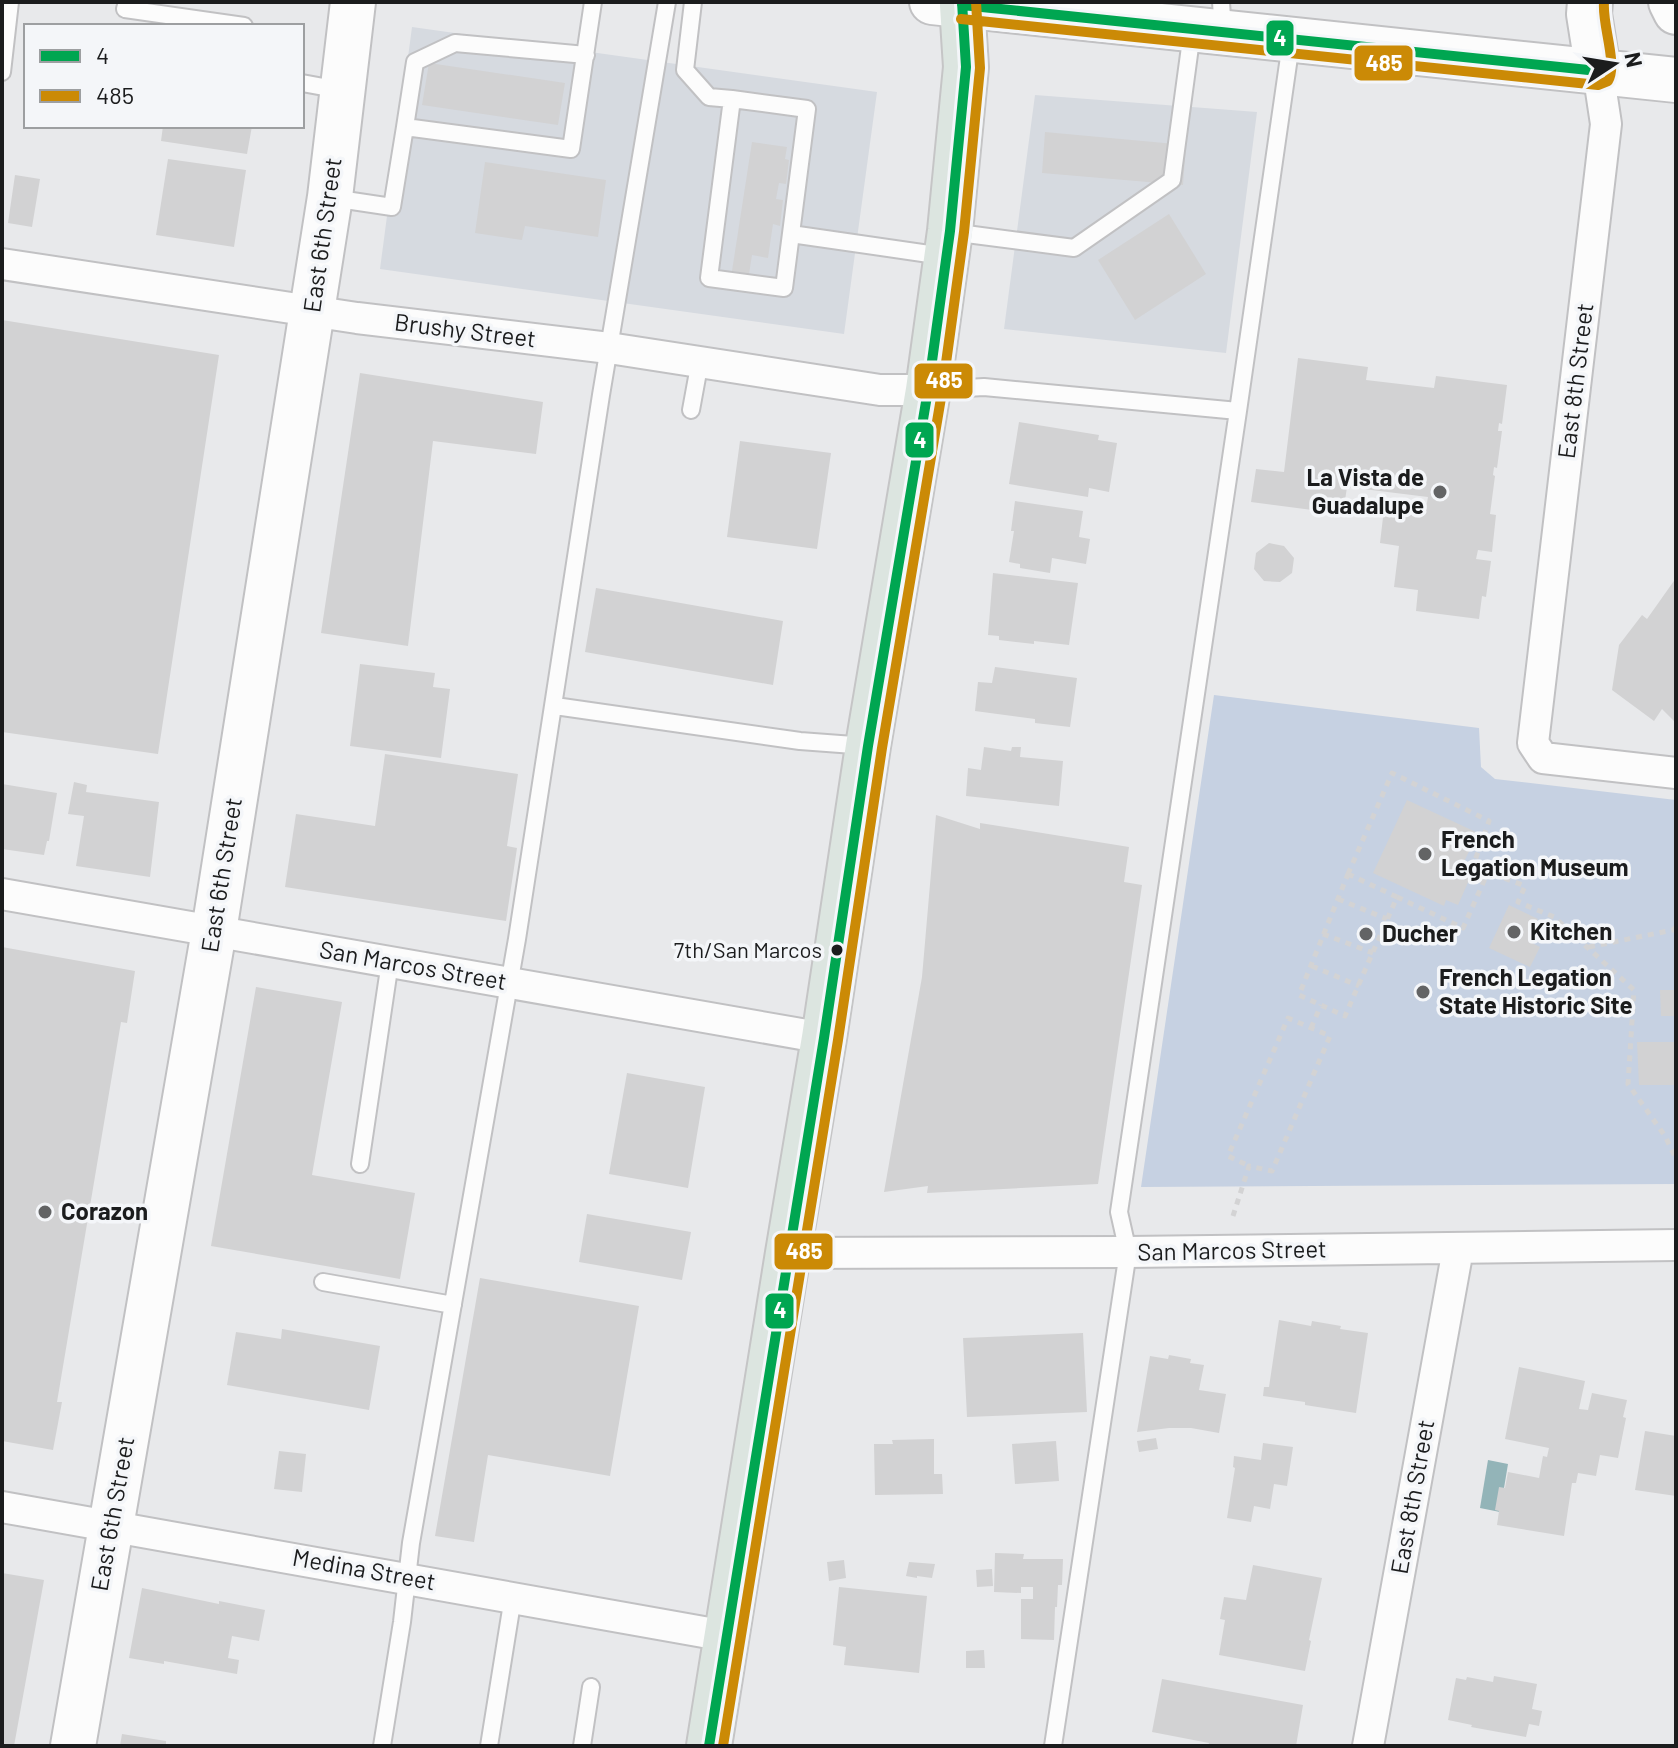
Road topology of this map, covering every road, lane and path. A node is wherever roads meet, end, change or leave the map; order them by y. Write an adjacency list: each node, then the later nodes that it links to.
1 (10, 2): 17 (lane)
2 (127, 2): 13 (lane)
3 (353, 2): 19 (street, East 6th Street)
4 (593, 2): 15 (lane)
5 (667, 2): 27 (lane)
6 (693, 2): 20 (lane)
7 (1590, 2): 16 (street, East 8th Street)
8 (1671, 2): 11 (street)
9 (952, 3): 10 (street); 24 (main road)
10 (1094, 11): 12 (street)
11 (1676, 12)
12 (1212, 21): 14 (street); 24 (lane)
13 (230, 24)
14 (1291, 41): 16 (street); 31 (lane)
15 (586, 55): 21 (lane); 21 (lane)
16 (1598, 71): 18 (street); 34 (street, East 8th Street)
17 (2, 72)
18 (1676, 80)
19 (322, 86): 22 (street, East 6th Street)
20 (732, 99): 23 (lane); 23 (lane)
21 (405, 127): 22 (lane)
22 (330, 197): 26 (street, East 6th Street)
23 (791, 234): 24 (lane)
24 (948, 244): 29 (main road)
25 (2, 264): 26 (street, Brushy Street)
26 (312, 311): 27 (street, Brushy Street); 42 (street, East 6th Street)
27 (609, 348): 28 (street, Brushy Street); 32 (lane)
28 (700, 361): 29 (street, Brushy Street); 30 (lane)
29 (928, 390): 31 (lane); 33 (main road)
30 (691, 410)
31 (1238, 411): 59 (lane)
32 (555, 706): 33 (lane); 48 (lane)
33 (868, 746): 52 (main road)
34 (1676, 773)
35 (1488, 872): 36 (path); 38 (path); 44 (path)
36 (1348, 874): 38 (path); 39 (path)
37 (2, 894): 42 (street, San Marcos Street)
38 (1397, 897): 40 (path)
39 (1338, 899): 40 (path); 43 (path)
40 (1387, 919): 45 (path)
41 (1676, 927): 44 (path)
42 (214, 931): 46 (street, San Marcos Street); 64 (street, East 6th Street)
43 (1323, 934): 45 (path); 47 (path)
44 (1588, 947): 53 (path)
45 (1373, 953): 49 (path)
46 (390, 962): 48 (street, San Marcos Street); 54 (lane)
47 (1311, 966): 49 (path); 50 (path)
48 (509, 982): 52 (street, San Marcos Street); 62 (lane)
49 (1359, 986): 50 (path)
50 (1321, 1005): 51 (path)
51 (1311, 1028): 55 (path); 55 (path)
52 (824, 1038): 60 (main road)
53 (1676, 1159)
54 (360, 1164)
55 (1249, 1166): 58 (path)
56 (1676, 1245): 57 (street, San Marcos Street)
57 (1458, 1249): 58 (street, San Marcos Street); 75 (street, East 8th Street)
58 (1221, 1251): 59 (street, San Marcos Street)
59 (1128, 1252): 60 (street, San Marcos Street); 74 (lane)
60 (788, 1253): 67 (main road)
61 (323, 1282): 62 (lane)
62 (453, 1305): 65 (lane)
63 (2, 1507): 64 (street, Medina Street)
64 (111, 1526): 65 (street, Medina Street); 69 (street, East 6th Street)
65 (408, 1578): 66 (street, Medina Street); 70 (lane)
66 (513, 1597): 67 (street, Medina Street); 71 (lane)
67 (726, 1636): 73 (main road)
68 (591, 1687): 72 (lane)
69 (73, 1746)
70 (382, 1746)
71 (489, 1746)
72 (582, 1746)
73 (709, 1746)
74 (1053, 1746)
75 (1368, 1746)

